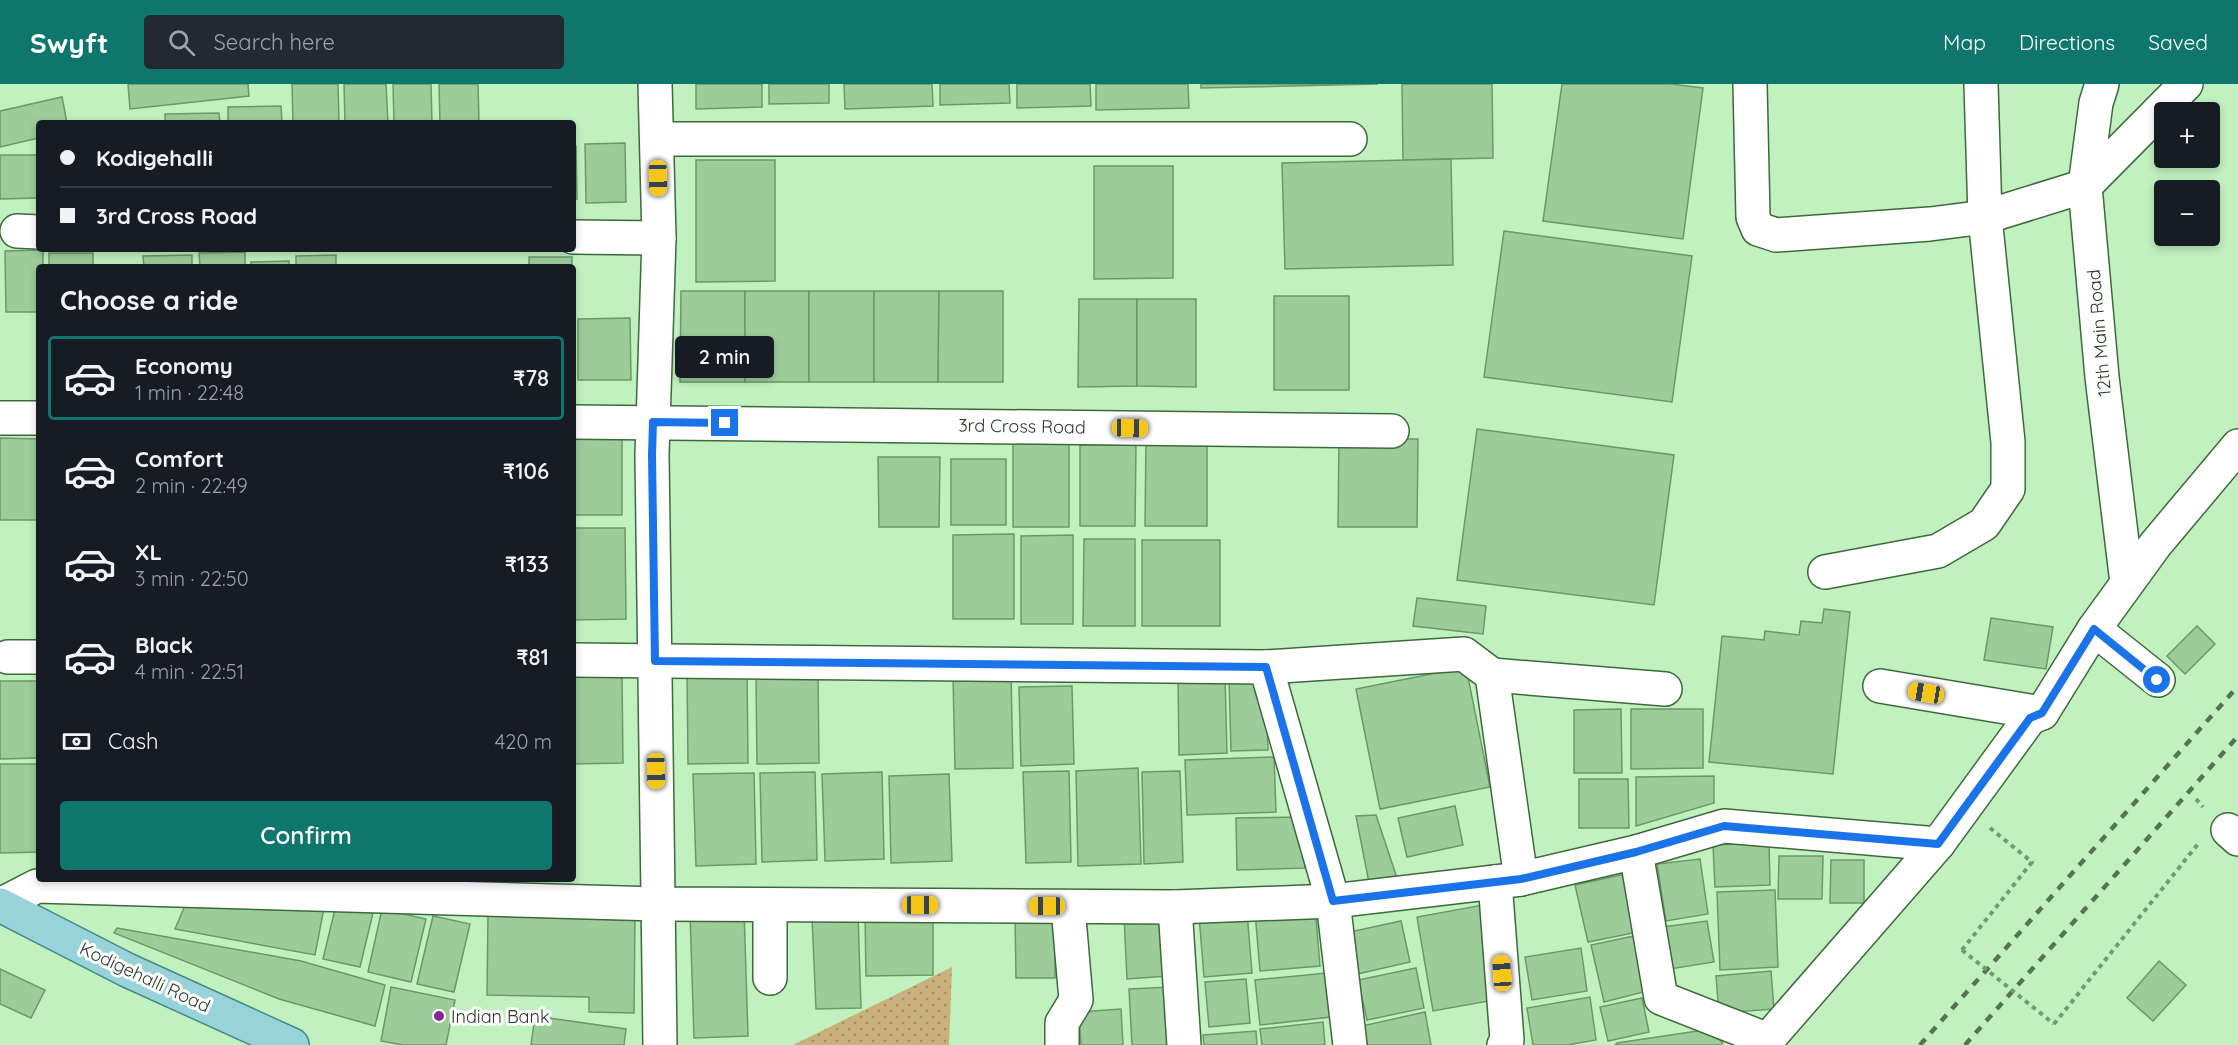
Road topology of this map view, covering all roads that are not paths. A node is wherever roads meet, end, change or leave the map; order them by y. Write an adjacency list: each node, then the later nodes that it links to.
1 (655, 84): 6 (street)
2 (1750, 84): 9 (street)
3 (1981, 84): 9 (street)
4 (2102, 84): 8 (street, 12th Main Road)
5 (2187, 84): 8 (street)
6 (657, 139): 7 (street); 11 (street)
7 (1350, 139)
8 (2085, 186): 9 (street); 19 (street, 12th Main Road)
9 (1985, 217): 18 (street)
10 (576, 237): 11 (street)
11 (659, 238): 15 (street)
12 (0, 418): 13 (street)
13 (36, 418)
14 (576, 422): 15 (street, 3rd Cross Road)
15 (653, 422): 16 (street, 3rd Cross Road); 22 (street)
16 (1392, 431)
17 (2238, 446): 19 (street)
18 (1825, 572)
19 (2127, 583): 20 (street)
20 (2094, 629): 25 (street); 28 (street)
21 (576, 660): 22 (street)
22 (655, 661): 23 (street); 33 (street)
23 (1266, 667): 24 (street); 32 (street)
24 (1492, 675): 27 (street); 31 (street)
25 (2157, 680)
26 (1880, 686): 28 (street)
27 (1665, 689)
28 (2042, 713): 29 (street)
29 (1938, 844): 30 (street); 39 (street)
30 (1636, 852): 31 (street); 39 (street)
31 (1508, 881): 32 (street); 45 (street)
32 (1333, 901): 37 (street); 44 (street)
33 (658, 904): 34 (street); 35 (street); 41 (street)
34 (770, 904): 36 (street); 38 (street)
35 (0, 905): 40 (main road, Kodigehalli Road)
36 (1068, 906): 37 (street); 42 (street)
37 (1175, 907): 43 (street)
38 (770, 978)
39 (1765, 1042)
40 (292, 1045)
41 (660, 1045)
42 (1062, 1045)
43 (1184, 1045)
44 (1350, 1045)
45 (1504, 1045)

